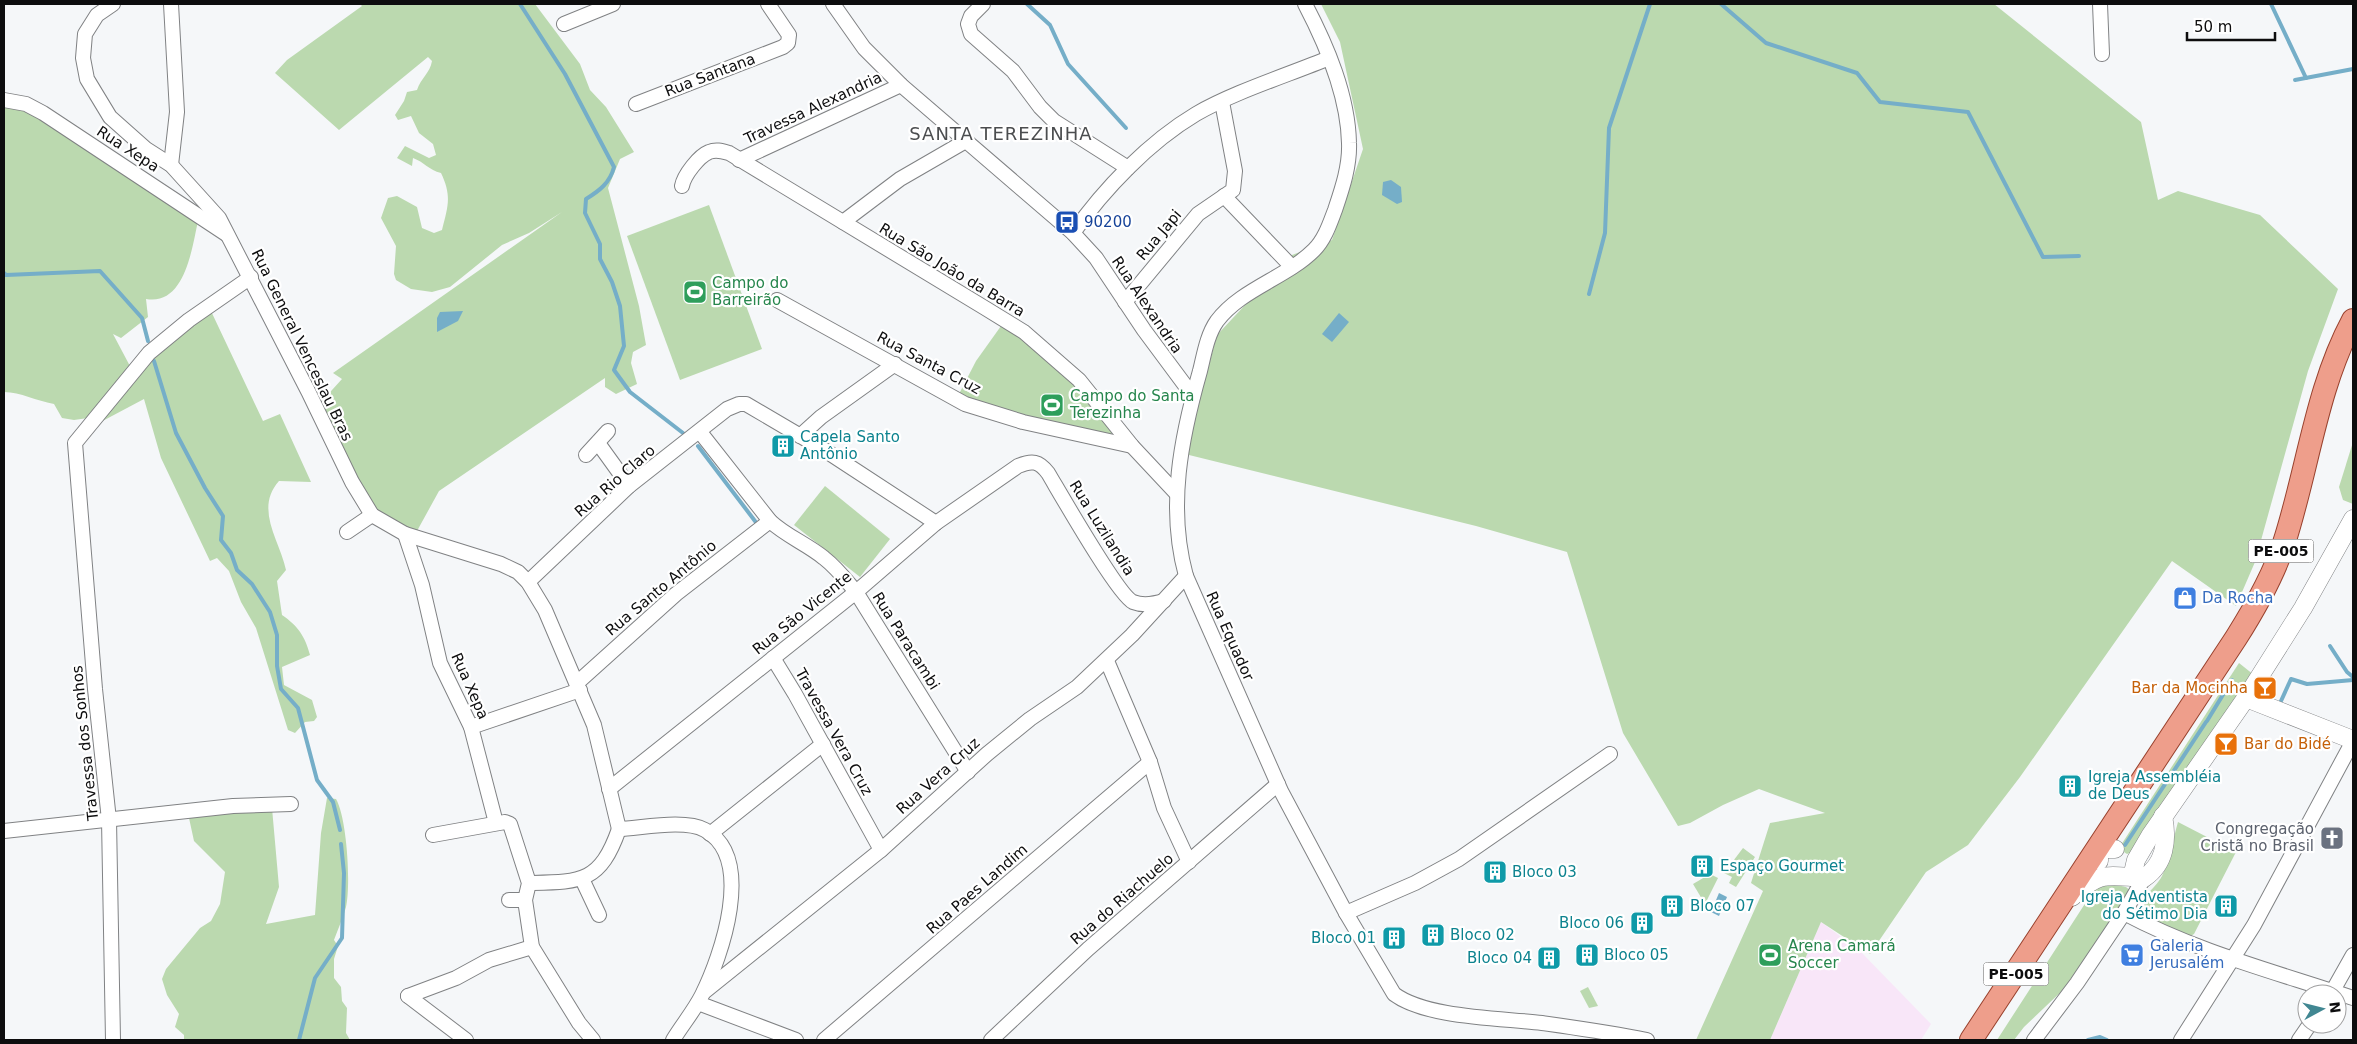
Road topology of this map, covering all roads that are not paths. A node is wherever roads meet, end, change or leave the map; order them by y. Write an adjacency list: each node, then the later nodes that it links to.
1 (113, 4): 18 (street, Rua General Venceslau Bras)
2 (171, 4): 18 (street)
3 (613, 4): 9 (street)
4 (768, 4): 15 (street, Rua Santana)
5 (833, 4): 12 (street, Rua Alexandria)
6 (983, 4): 19 (street)
7 (1305, 4): 11 (street, Rua Equador)
8 (2100, 4): 10 (street)
9 (564, 24)
10 (2102, 54)
11 (1330, 58): 14 (street); 25 (street, Rua Equador)
12 (901, 86): 16 (street, Rua Alexandria); 17 (street, Travessa Alexandria)
13 (4, 100): 24 (street, Rua Xepa)
14 (1222, 102): 19 (street); 21 (street)
15 (636, 104)
16 (964, 142): 22 (street); 23 (street, Rua Alexandria)
17 (739, 160): 20 (street, Rua São João da Barra); 22 (street, Rua São João da Barra)
18 (171, 165): 24 (street, Rua General Venceslau Bras)
19 (1128, 168): 23 (street)
20 (682, 186)
21 (1224, 196): 25 (street); 28 (street, Rua Japi)
22 (843, 222): 36 (street, Rua São João da Barra)
23 (1073, 233): 28 (street, Rua Alexandria)
24 (229, 236): 26 (street, Rua General Venceslau Bras)
25 (1292, 267): 31 (street, Rua Equador)
26 (251, 277): 41 (street, Rua General Venceslau Bras); 64 (street, Travessa dos Sonhos)
27 (778, 300): 30 (street, Rua Santa Cruz)
28 (1125, 302): 31 (street, Rua Alexandria)
29 (2353, 320): 70 (main road, PE-005)
30 (895, 364): 34 (street); 36 (street, Rua Santa Cruz)
31 (1193, 396): 40 (street, Rua Equador)
32 (608, 432): 35 (street)
33 (700, 432): 34 (street, Rua Rio Claro); 39 (street, Rua Rio Claro); 43 (street, Rua Paracambi)
34 (800, 436): 44 (street)
35 (598, 444): 37 (street); 39 (street)
36 (1132, 446): 40 (street, Rua São João da Barra)
37 (586, 455)
38 (1018, 466): 44 (street, Rua São Vicente); 50 (street, Rua Luzilandia)
39 (629, 486): 48 (street, Rua Rio Claro)
40 (1177, 494): 47 (street, Rua Equador)
41 (372, 515): 45 (street); 46 (street, Rua General Venceslau Bras)
42 (2353, 519): 54 (street)
43 (770, 522): 49 (street, Rua Paracambi); 53 (street, Rua Santo Antônio)
44 (936, 523): 49 (street, Rua São Vicente)
45 (347, 532)
46 (405, 534): 48 (street, Rua General Venceslau Bras); 55 (street, Rua Xepa)
47 (1186, 576): 50 (street, Rua Vera Cruz); 61 (street, Rua Equador)
48 (528, 582): 53 (street)
49 (856, 592): 51 (street, Rua São Vicente); 60 (street, Rua Paracambi)
50 (1164, 601): 52 (street, Rua Vera Cruz)
51 (773, 658): 57 (street, Travessa Vera Cruz); 62 (street, Rua São Vicente)
52 (1107, 661): 59 (street); 60 (street, Rua Vera Cruz)
53 (578, 687): 55 (street); 62 (street)
54 (2246, 698): 56 (street); 74 (street)
55 (471, 727): 65 (street, Rua Xepa)
56 (2353, 740): 85 (street)
57 (823, 744): 69 (street); 71 (street, Travessa Vera Cruz)
58 (1610, 754): 81 (street)
59 (1150, 762): 72 (street); 94 (street, Rua Paes Landim)
60 (968, 772): 71 (street, Rua Vera Cruz)
61 (1278, 784): 72 (street, Rua do Riachuelo); 81 (street, Rua Equador)
62 (609, 789): 66 (street)
63 (291, 804): 64 (street)
64 (110, 820): 67 (street); 89 (street, Travessa dos Sonhos)
65 (501, 822): 68 (street); 76 (street, Rua Xepa)
66 (619, 829): 69 (street); 75 (street)
67 (4, 831)
68 (433, 834)
69 (710, 834): 88 (street)
70 (2107, 845): 73 (street); 74 (street); 79 (main road, PE-005)
71 (881, 850): 88 (street, Rua Vera Cruz)
72 (1189, 862): 95 (street, Rua do Riachuelo)
73 (2109, 876): 74 (street); 79 (street)
74 (2137, 877): 80 (street)
75 (582, 880): 76 (street); 82 (street)
76 (529, 883): 78 (street)
77 (509, 900): 78 (street)
78 (525, 900): 83 (street)
79 (2061, 907): 97 (main road, PE-005)
80 (2124, 913): 85 (street); 98 (street)
81 (1346, 914): 96 (street, Rua Equador)
82 (599, 915)
83 (532, 947): 90 (street); 91 (street)
84 (2353, 955): 87 (street)
85 (2234, 960): 86 (street); 99 (street)
86 (2305, 984)
87 (2337, 984)
88 (701, 998): 92 (street); 93 (street)
89 (113, 1040)
90 (466, 1040)
91 (593, 1040)
92 (673, 1040)
93 (793, 1040)
94 (824, 1040)
95 (991, 1040)
96 (1648, 1040)
97 (1971, 1040)
98 (2034, 1040)
99 (2181, 1040)

